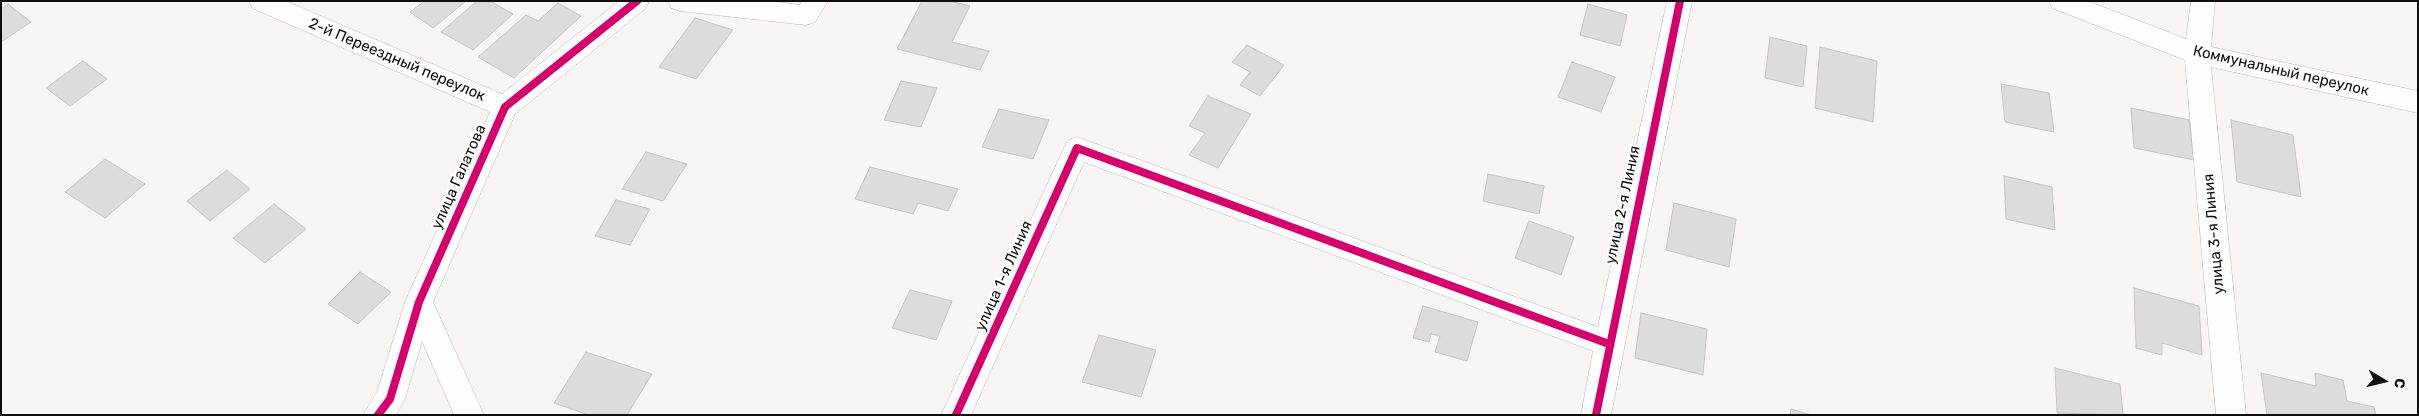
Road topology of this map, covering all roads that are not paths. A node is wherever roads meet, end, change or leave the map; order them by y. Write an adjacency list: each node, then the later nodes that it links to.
1 (262, 1): 10 (street, 2-й Переездный переулок)
2 (637, 1): 10 (street, улица Галатова)
3 (680, 1): 4 (street)
4 (816, 1)
5 (1680, 1): 12 (street, улица 2-я Линия)
6 (2061, 1): 8 (street, Коммунальный переулок)
7 (2203, 1): 8 (street, улица 3-я Линия)
8 (2196, 54): 9 (street, Коммунальный переулок); 17 (street, улица 3-я Линия)
9 (2418, 102)
10 (505, 106): 11 (street, улица Галатова)
11 (419, 302): 13 (street, улица Галатова); 14 (street)
12 (1609, 344): 15 (street, улица 1-я Линия); 16 (street, улица 2-я Линия)
13 (378, 415)
14 (468, 415)
15 (956, 415)
16 (1596, 415)
17 (2231, 415)

